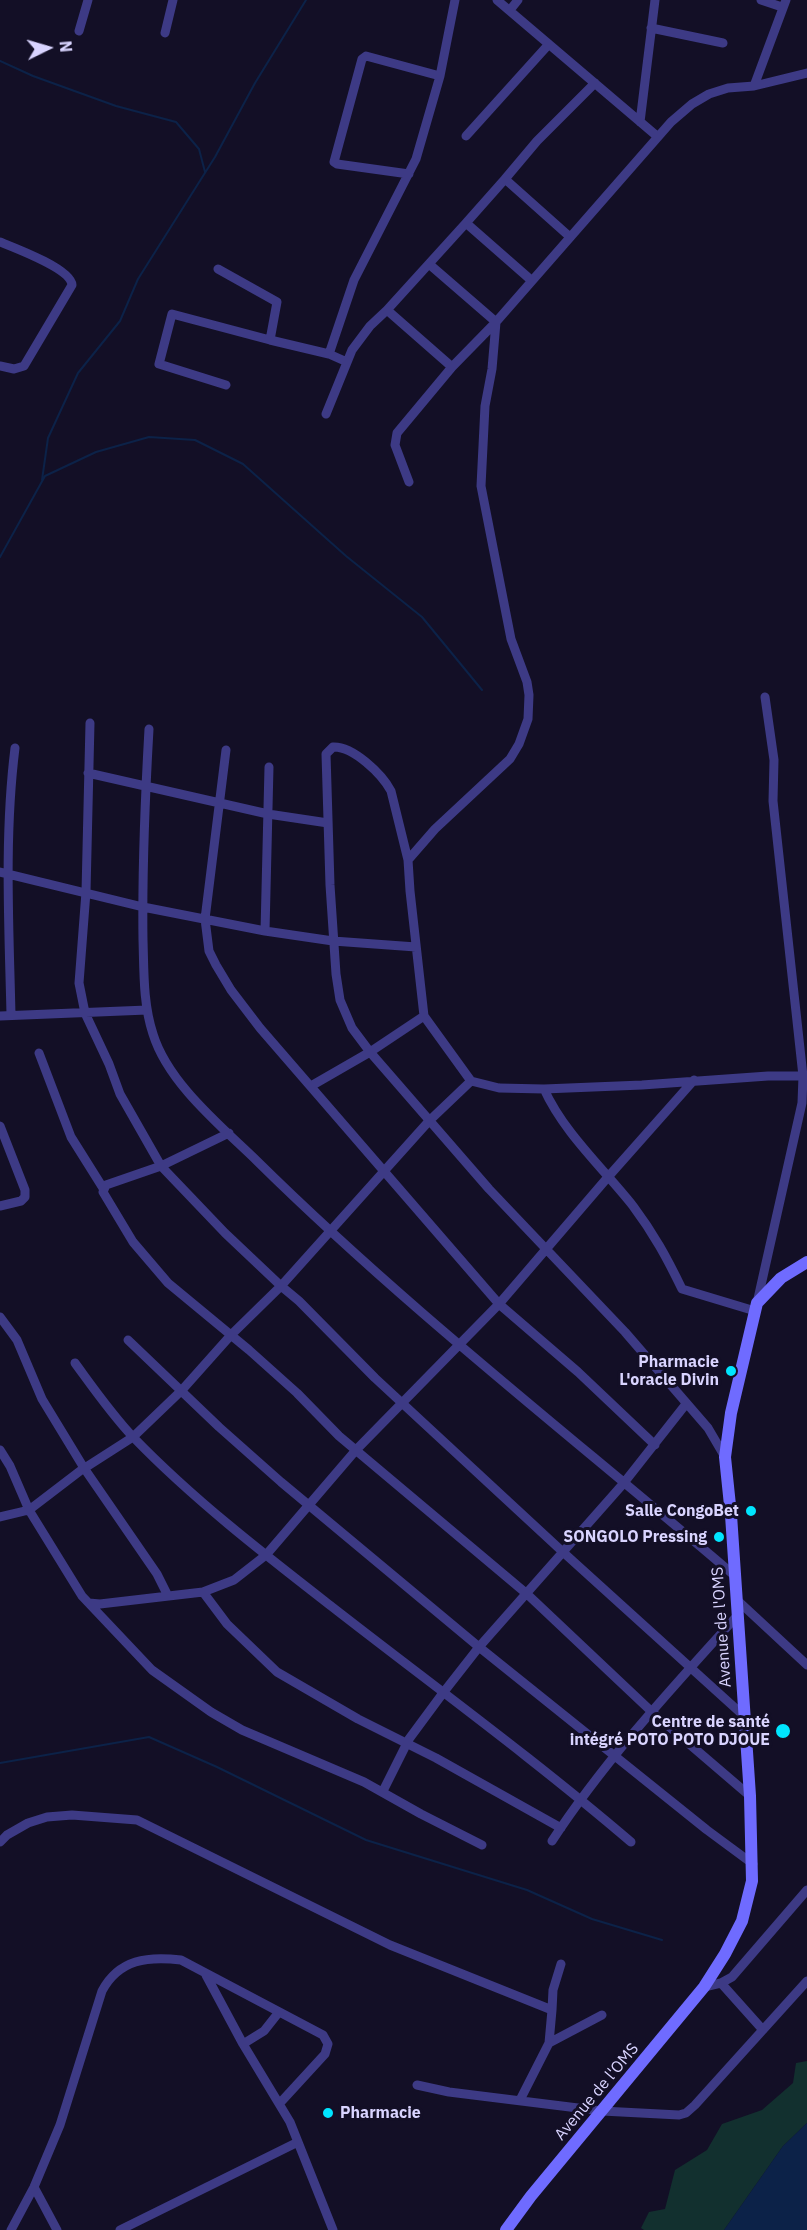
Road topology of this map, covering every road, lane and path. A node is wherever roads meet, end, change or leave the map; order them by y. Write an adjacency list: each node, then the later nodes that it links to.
1 (88, 0): 11 (street)
2 (173, 0): 12 (street)
3 (455, 0): 16 (street)
4 (497, 0): 9 (street)
5 (518, 0): 9 (street)
6 (656, 0): 10 (street)
7 (761, 0): 8 (street)
8 (784, 3): 18 (street)
9 (510, 10): 14 (street)
10 (651, 28): 13 (street); 19 (street)
11 (79, 31)
12 (165, 33)
13 (723, 43)
14 (549, 44): 17 (street); 20 (street)
15 (807, 73): 18 (street)
16 (440, 76): 22 (street); 22 (street)
17 (595, 83): 19 (street); 23 (street)
18 (754, 86): 21 (street)
19 (640, 122): 21 (street)
20 (466, 136)
21 (658, 137): 25 (street)
22 (409, 174): 33 (street)
23 (505, 179): 24 (street); 25 (street)
24 (466, 223): 27 (street); 29 (street)
25 (570, 237): 29 (street)
26 (0, 242): 35 (street)
27 (429, 264): 30 (street); 31 (street)
28 (218, 269): 32 (street)
29 (531, 280): 31 (street)
30 (387, 310): 34 (street); 36 (street)
31 (496, 322): 36 (street); 51 (street)
32 (270, 340): 33 (street); 37 (street)
33 (329, 354): 34 (street)
34 (347, 362): 38 (street)
35 (0, 366)
36 (452, 367): 39 (street)
37 (226, 385)
38 (326, 414)
39 (409, 482)
40 (765, 697): 66 (street)
41 (90, 723): 46 (street)
42 (149, 729): 47 (street)
43 (15, 748): 52 (street)
44 (226, 750): 48 (street)
45 (269, 767): 49 (street)
46 (88, 773): 47 (street); 53 (street)
47 (146, 785): 48 (street); 54 (street)
48 (220, 802): 49 (street); 55 (street)
49 (268, 814): 50 (street); 56 (street)
50 (328, 823): 51 (street); 57 (street)
51 (408, 860): 58 (street)
52 (4, 873): 53 (street); 61 (street)
53 (86, 892): 54 (street); 60 (street)
54 (142, 907): 55 (street); 59 (street)
55 (205, 919): 56 (street); 69 (street)
56 (265, 931): 57 (street)
57 (333, 940): 58 (street); 64 (street)
58 (416, 947): 63 (street)
59 (147, 1010): 60 (street); 74 (street)
60 (85, 1013): 61 (street); 75 (street)
61 (11, 1015): 62 (street)
62 (0, 1016)
63 (424, 1017): 64 (street); 68 (street)
64 (370, 1052): 69 (street); 72 (street)
65 (39, 1053): 78 (street)
66 (805, 1076): 67 (street); 71 (street)
67 (694, 1080): 70 (street); 77 (street)
68 (471, 1081): 70 (street); 72 (street)
69 (311, 1086): 76 (street)
70 (544, 1089): 77 (street)
71 (804, 1105): 85 (street)
72 (429, 1121): 76 (street); 81 (street)
73 (0, 1126): 79 (street)
74 (229, 1133): 75 (street); 80 (street)
75 (161, 1166): 78 (street); 83 (street)
76 (385, 1171): 80 (street); 84 (street)
77 (608, 1177): 81 (street); 85 (street)
78 (103, 1188): 87 (street)
79 (0, 1206)
80 (331, 1232): 83 (street); 89 (street)
81 (545, 1250): 84 (street); 93 (street)
82 (807, 1262): 85 (street)
83 (281, 1286): 87 (street); 92 (street)
84 (499, 1304): 89 (street); 95 (street)
85 (756, 1307): 98 (street, Avenue de l'OMS)
86 (0, 1317): 99 (street)
87 (231, 1335): 91 (street); 97 (street)
88 (128, 1340): 91 (street)
89 (461, 1345): 92 (street); 100 (street)
90 (75, 1363): 94 (street)
91 (182, 1390): 94 (street); 101 (street)
92 (403, 1402): 97 (street); 104 (street)
93 (686, 1404): 95 (street); 98 (street)
94 (133, 1437): 99 (street); 105 (street)
95 (655, 1445): 100 (street)
96 (0, 1450): 102 (street)
97 (356, 1450): 101 (street); 108 (street)
98 (725, 1457): 106 (street, Avenue de l'OMS)
99 (84, 1468): 102 (street); 109 (street)
100 (623, 1484): 104 (street); 106 (street)
101 (310, 1505): 105 (street); 113 (street)
102 (29, 1510): 103 (street); 111 (street)
103 (0, 1517)
104 (564, 1553): 108 (street); 115 (street)
105 (266, 1555): 107 (street); 116 (street)
106 (735, 1576): 110 (street, Avenue de l'OMS)
107 (203, 1592): 109 (street); 119 (street)
108 (527, 1594): 113 (street); 117 (street)
109 (168, 1596): 111 (street)
110 (736, 1599): 112 (street, Avenue de l'OMS); 114 (street)
111 (89, 1603): 121 (street)
112 (737, 1616): 115 (street); 118 (street, Avenue de l'OMS)
113 (480, 1647): 116 (street); 120 (street)
114 (807, 1665)
115 (691, 1666): 117 (street); 118 (street)
116 (442, 1693): 119 (street); 123 (street)
117 (652, 1712): 120 (street); 122 (street)
118 (744, 1716): 122 (street, Avenue de l'OMS)
119 (407, 1743): 121 (street); 124 (street)
120 (615, 1755): 123 (street); 129 (street)
121 (383, 1791): 128 (street)
122 (750, 1797): 129 (street, Avenue de l'OMS)
123 (580, 1799): 124 (street); 127 (street)
124 (561, 1828): 125 (street)
125 (552, 1841)
126 (0, 1842): 136 (street)
127 (631, 1842)
128 (482, 1845)
129 (753, 1864): 135 (street, Avenue de l'OMS)
130 (807, 1890): 134 (street)
131 (561, 1965): 136 (street)
132 (206, 1975): 137 (street); 141 (street); 147 (street)
133 (807, 1981): 139 (street)
134 (721, 1983): 135 (street); 139 (street)
135 (704, 1987): 145 (street, Avenue de l'OMS)
136 (552, 2010): 140 (street)
137 (279, 2012): 141 (street); 144 (street)
138 (602, 2015): 140 (street)
139 (763, 2030): 145 (street)
140 (549, 2043): 143 (street)
141 (243, 2044): 144 (street)
142 (417, 2085): 143 (street)
143 (520, 2100): 145 (street)
144 (280, 2103): 146 (street)
145 (602, 2111): 152 (street, Avenue de l'OMS)
146 (298, 2142): 150 (street); 151 (street)
147 (34, 2187): 148 (street); 149 (street)
148 (11, 2230)
149 (57, 2230)
150 (120, 2230)
151 (333, 2230)
152 (506, 2230)

